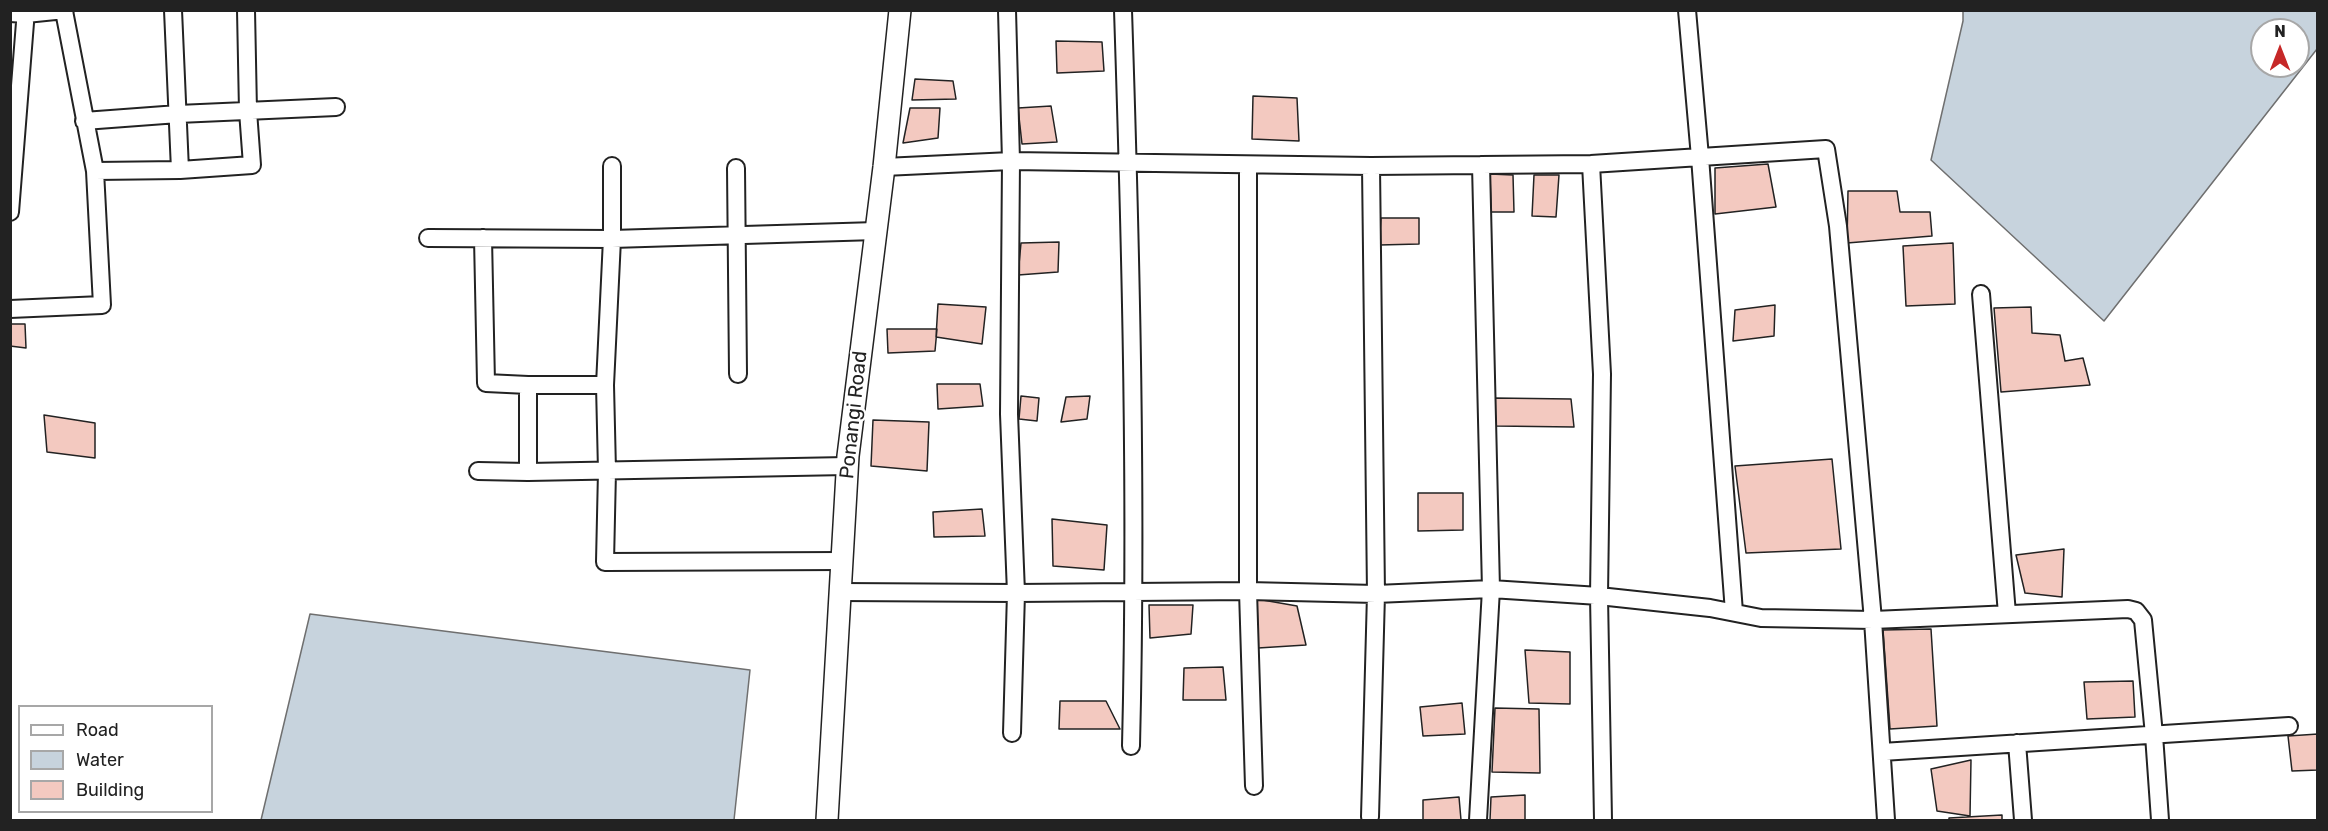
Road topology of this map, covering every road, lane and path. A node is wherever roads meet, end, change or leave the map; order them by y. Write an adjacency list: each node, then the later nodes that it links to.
1 (173, 10): 11 (street)
2 (246, 10): 10 (street)
3 (900, 10): 21 (street, Ponangi Road)
4 (1007, 10): 14 (street)
5 (1123, 10): 15 (street)
6 (1687, 10): 13 (street)
7 (64, 11): 8 (street); 12 (street)
8 (21, 12): 25 (street)
9 (336, 107): 10 (street)
10 (248, 111): 11 (street); 23 (street)
11 (178, 114): 12 (street); 23 (street)
12 (84, 121): 24 (street)
13 (1700, 157): 16 (street); 48 (street); 50 (street)
14 (1011, 161): 15 (street); 21 (street); 45 (street)
15 (1128, 164): 17 (street); 44 (street)
16 (1591, 164): 18 (street); 47 (street)
17 (1248, 165): 20 (street); 42 (street)
18 (1481, 165): 20 (street); 41 (street)
19 (612, 166): 30 (street)
20 (1371, 166): 46 (street)
21 (884, 167): 26 (street, Ponangi Road)
22 (736, 168): 27 (street)
23 (180, 170): 24 (street)
24 (95, 171): 32 (street)
25 (10, 212)
26 (876, 231): 27 (street); 36 (street, Ponangi Road)
27 (737, 235): 30 (street); 33 (street)
28 (428, 238): 29 (street)
29 (483, 238): 30 (street); 34 (street)
30 (612, 239): 35 (street)
31 (1981, 294): 49 (street)
32 (10, 309)
33 (738, 374)
34 (528, 385): 35 (street); 39 (street)
35 (605, 385): 38 (street)
36 (847, 466): 38 (street); 40 (street, Ponangi Road)
37 (478, 471): 39 (street)
38 (607, 471): 39 (street); 40 (street)
39 (528, 472)
40 (842, 561): 43 (street, Ponangi Road)
41 (1491, 589): 46 (street); 47 (street); 60 (street)
42 (1248, 591): 44 (street); 46 (street); 57 (street)
43 (840, 592): 45 (street); 59 (street, Ponangi Road)
44 (1135, 592): 45 (street); 55 (street)
45 (1016, 593): 52 (street)
46 (1376, 594): 58 (street)
47 (1599, 596): 48 (street); 61 (street)
48 (1734, 612): 50 (street)
49 (2007, 614): 50 (street); 53 (street)
50 (1874, 620): 56 (street)
51 (2289, 726): 53 (street)
52 (1012, 733)
53 (2154, 735): 54 (street); 64 (street)
54 (2018, 743): 56 (street); 63 (street)
55 (1131, 746)
56 (1881, 752): 62 (street)
57 (1254, 786)
58 (1370, 817)
59 (827, 820)
60 (1478, 820)
61 (1604, 820)
62 (1886, 820)
63 (2023, 820)
64 (2160, 820)

